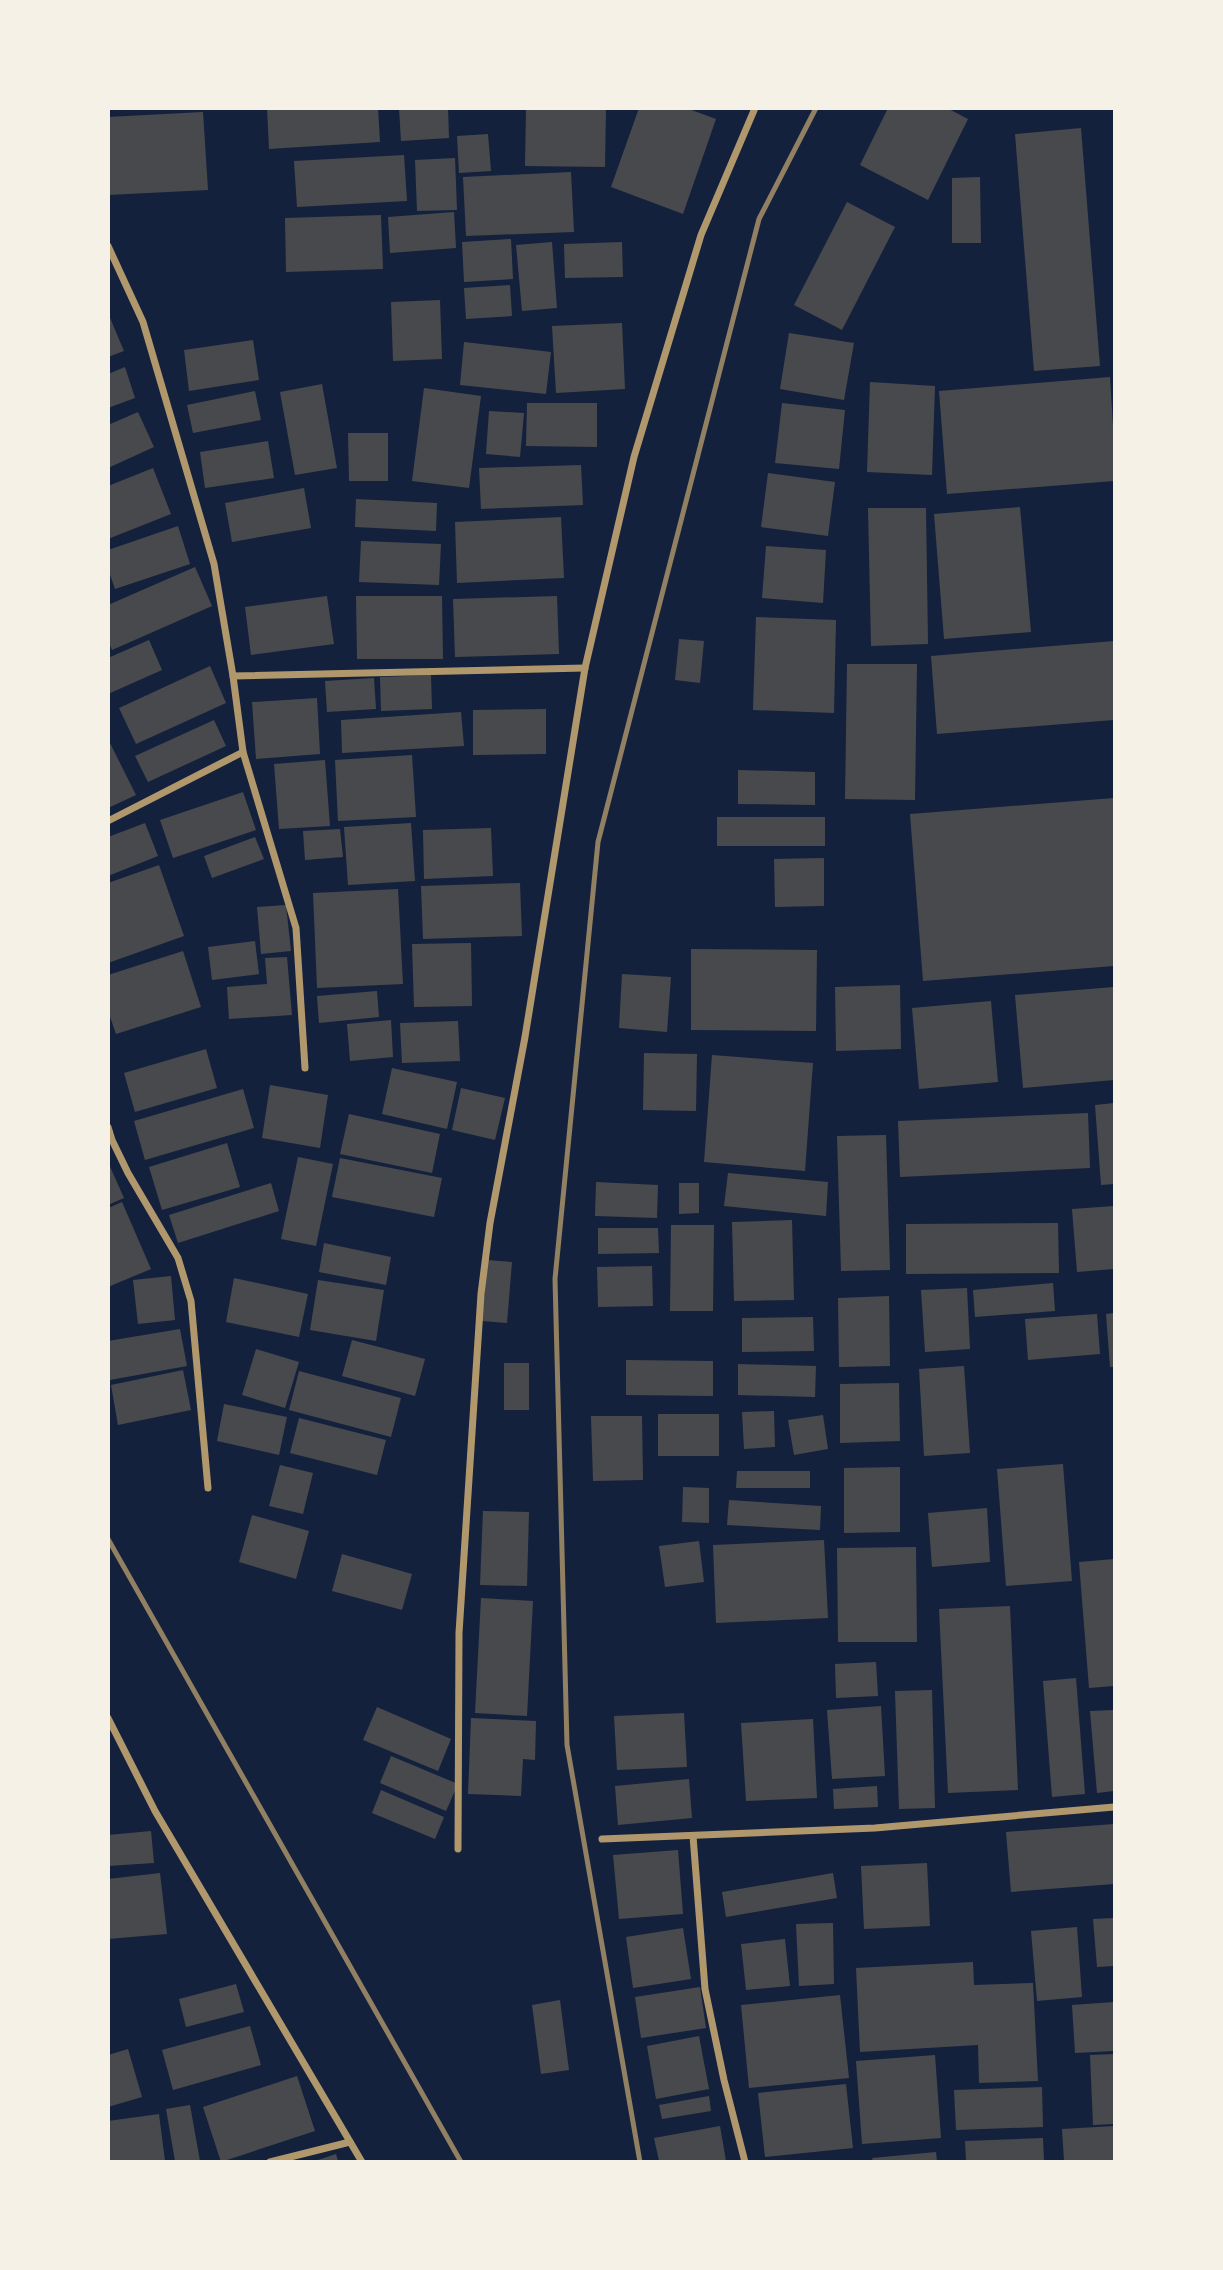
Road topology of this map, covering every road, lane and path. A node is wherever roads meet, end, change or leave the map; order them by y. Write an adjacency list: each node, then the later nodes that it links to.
1 (755, 108): 3 (street)
2 (108, 246): 4 (street)
3 (586, 668): 4 (street); 14 (street)
4 (233, 676): 5 (street)
5 (243, 752): 6 (street); 7 (street)
6 (108, 821)
7 (304, 1068)
8 (108, 1127): 9 (street)
9 (208, 1488)
10 (108, 1718): 15 (street)
11 (1115, 1807): 12 (street)
12 (693, 1836): 13 (street); 18 (street)
13 (603, 1839)
14 (458, 1849)
15 (349, 2142): 16 (street); 17 (street)
16 (270, 2161)
17 (362, 2161)
18 (745, 2161)

